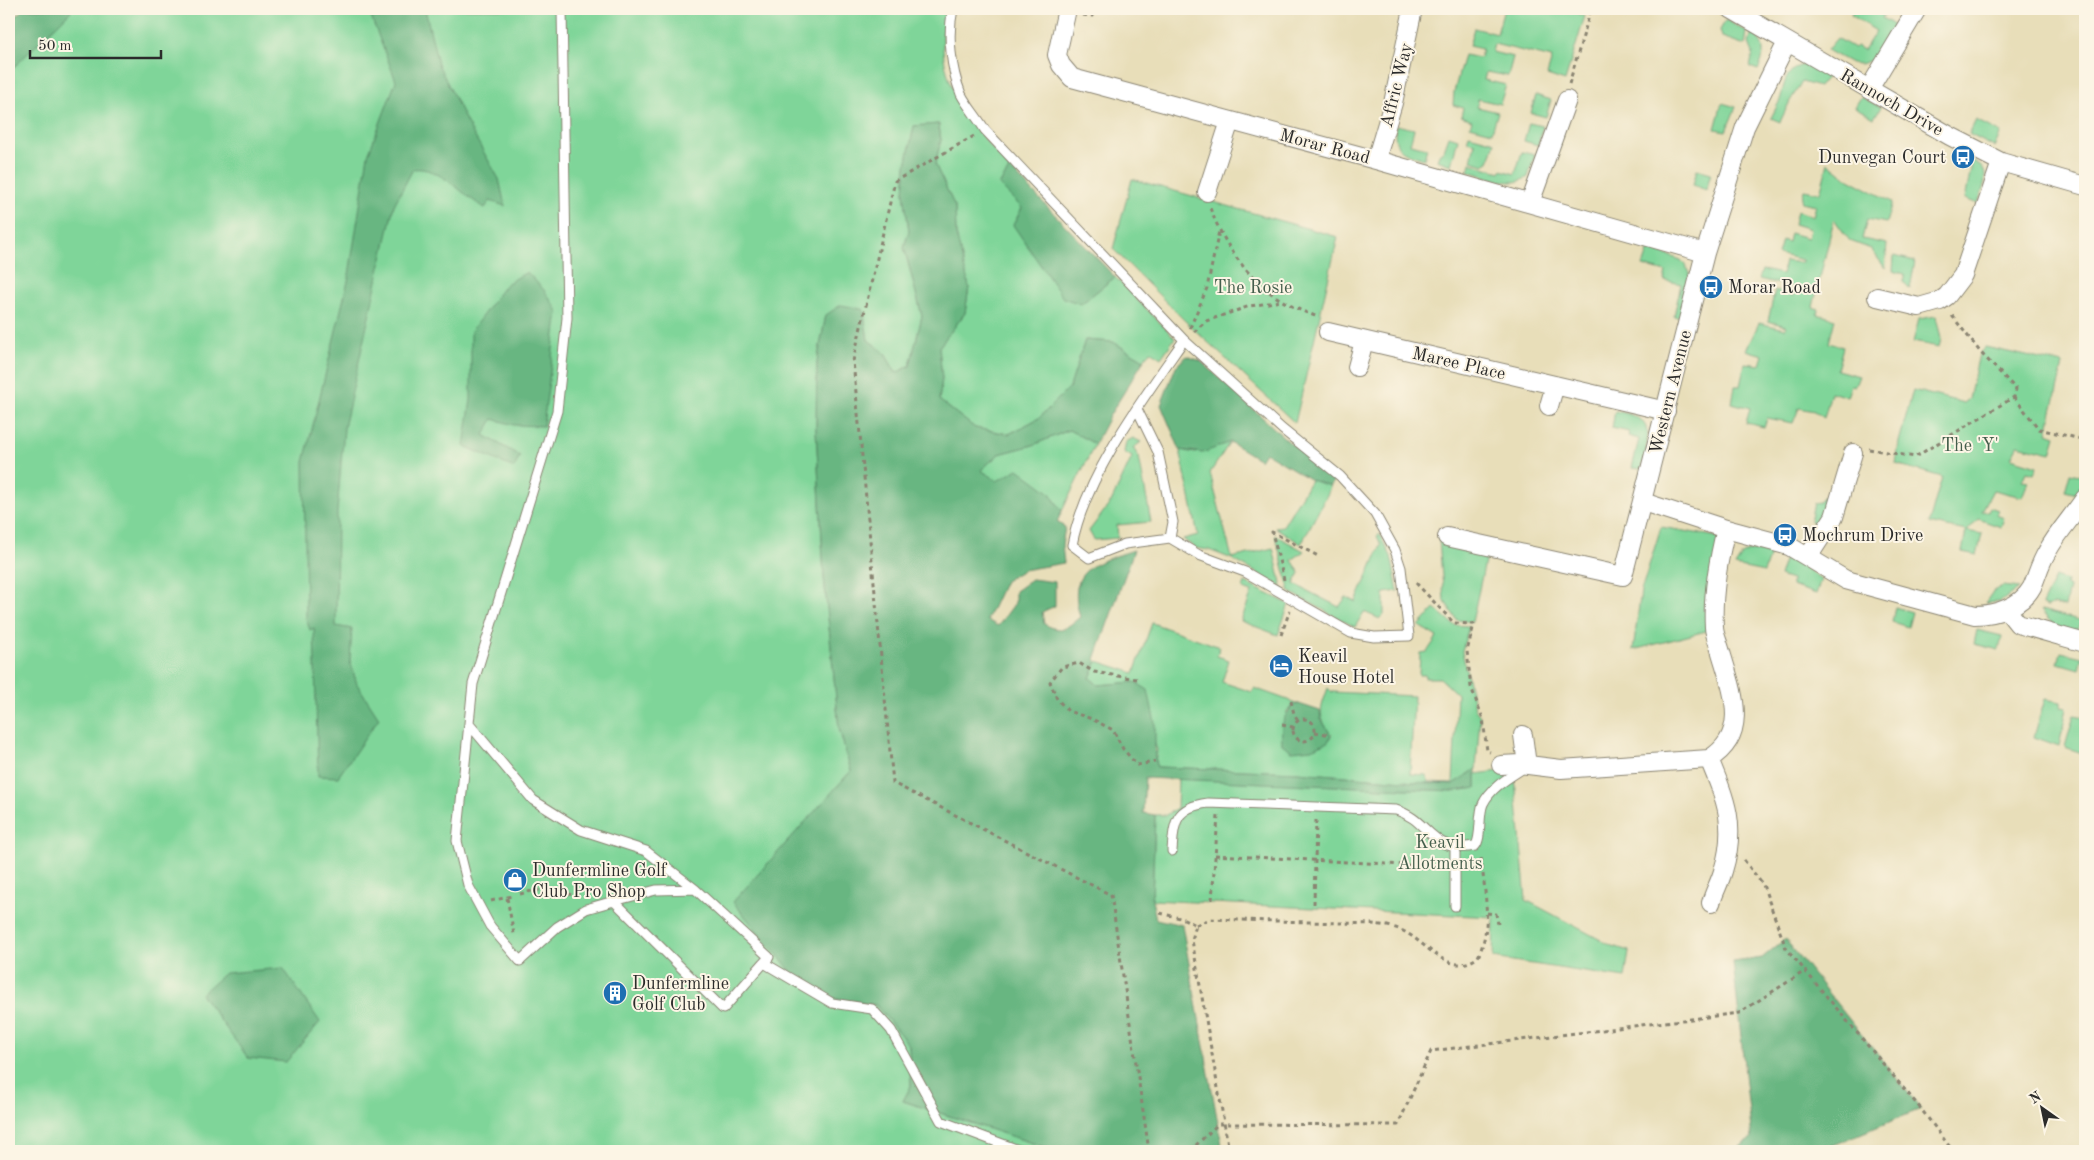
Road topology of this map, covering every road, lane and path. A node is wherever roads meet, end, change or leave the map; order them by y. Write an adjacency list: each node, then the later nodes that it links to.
1 (562, 9): 49 (lane)
2 (953, 9): 12 (lane)
3 (1413, 9): 13 (street, Affric Way)
4 (1591, 9): 10 (path)
5 (1731, 9): 8 (street, Rannoch Drive)
6 (1917, 9): 9 (street)
7 (1077, 11): 11 (street, Morar Road)
8 (1787, 42): 9 (street, Rannoch Drive); 19 (street, Western Avenue)
9 (1869, 89): 14 (street, Rannoch Drive)
10 (1567, 100): 17 (street)
11 (1230, 121): 13 (street, Morar Road); 16 (street)
12 (985, 130): 24 (lane); 87 (path)
13 (1376, 160): 17 (street, Morar Road)
14 (2001, 162): 15 (street, Rannoch Drive); 22 (street)
15 (2085, 186)
16 (1207, 192): 18 (path)
17 (1530, 203): 19 (street, Morar Road)
18 (1219, 231): 21 (path); 24 (path)
19 (1705, 253): 31 (street, Western Avenue)
20 (1877, 297): 22 (street)
21 (1281, 301): 23 (path); 24 (path)
22 (1940, 301): 28 (path)
23 (1328, 332): 25 (street, Maree Place)
24 (1184, 340): 30 (lane); 41 (lane)
25 (1364, 341): 26 (street); 27 (street, Maree Place)
26 (1358, 367)
27 (1555, 385): 29 (street); 31 (street, Maree Place)
28 (2014, 397): 32 (path); 33 (path)
29 (1549, 406)
30 (1137, 409): 38 (lane); 38 (lane)
31 (1666, 411): 35 (street, Western Avenue)
32 (2085, 440)
33 (1852, 453): 40 (street)
34 (2085, 498): 43 (street)
35 (1643, 502): 36 (street); 37 (street, Western Avenue)
36 (1726, 529): 40 (street); 55 (street)
37 (1447, 537)
38 (1170, 538): 42 (lane)
39 (1318, 556): 42 (path)
40 (1808, 557): 43 (street)
41 (1401, 568): 42 (lane); 57 (path)
42 (1291, 599): 44 (path)
43 (2006, 609): 45 (street)
44 (1281, 635)
45 (2085, 643)
46 (1137, 678): 56 (path)
47 (1291, 701): 48 (path)
48 (1298, 720): 51 (path); 52 (path)
49 (469, 724): 68 (lane); 77 (lane)
50 (1282, 725): 51 (path)
51 (1293, 728): 52 (path)
52 (1315, 732): 53 (path)
53 (1331, 735)
54 (1523, 735): 58 (street)
55 (1709, 759): 58 (street); 61 (street)
56 (1155, 762)
57 (1501, 765): 58 (street)
58 (1527, 765): 62 (lane)
59 (1219, 803): 60 (lane); 64 (lane); 65 (path)
60 (1317, 807): 63 (lane); 66 (path)
61 (1728, 840): 75 (street); 85 (path)
62 (1478, 844): 63 (lane); 80 (path)
63 (1455, 847): 67 (lane)
64 (1172, 852)
65 (1215, 855): 66 (path); 73 (path)
66 (1314, 860): 67 (path); 76 (path)
67 (1455, 868): 78 (lane)
68 (695, 889): 74 (lane); 84 (lane)
69 (520, 894): 71 (path)
70 (512, 896): 72 (path)
71 (585, 897)
72 (507, 898): 77 (path); 83 (path)
73 (1212, 900)
74 (614, 901): 83 (lane); 84 (lane)
75 (1711, 903)
76 (1314, 904)
77 (479, 905): 83 (lane)
78 (1455, 906)
79 (1160, 912): 82 (path)
80 (1486, 913): 81 (path); 82 (path)
81 (1498, 924)
82 (1196, 926): 89 (path)
83 (520, 961)
84 (764, 962): 86 (lane)
85 (1805, 971): 88 (path); 90 (path)
86 (1021, 1151)
87 (1149, 1151)
88 (1190, 1151)
89 (1229, 1151)
90 (1953, 1151)

